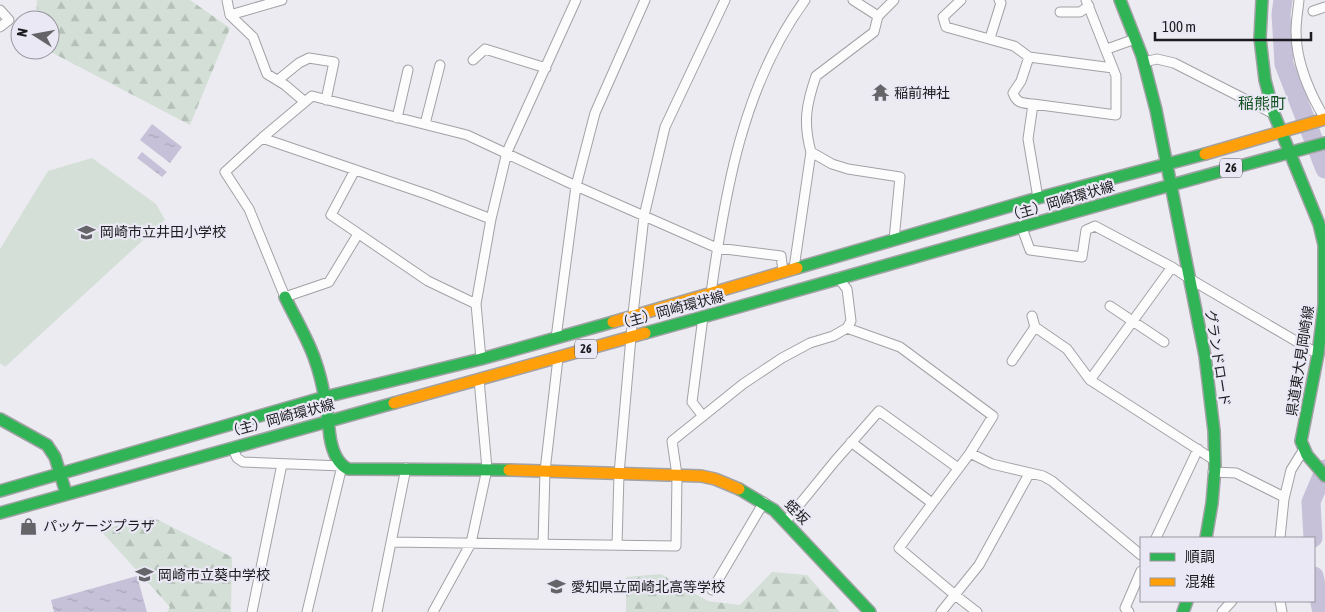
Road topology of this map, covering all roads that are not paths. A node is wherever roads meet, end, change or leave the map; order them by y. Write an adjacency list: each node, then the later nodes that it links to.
1 (227, 0): 19 (street)
2 (282, 0): 19 (street)
3 (576, 0): 29 (street)
4 (645, 0): 51 (street)
5 (725, 0): 53 (street)
6 (853, 0): 20 (street)
7 (894, 0): 20 (street)
8 (961, 0): 22 (street)
9 (999, 0): 22 (street)
10 (1120, 0): 23 (main road)
11 (1262, 0): 38 (main road, 県道東大見岡崎線)
12 (1299, 0): 36 (street)
13 (802, 1): 58 (street)
14 (1088, 3): 18 (street); 24 (street)
15 (1325, 7): 17 (street)
16 (0, 10): 21 (street)
17 (1313, 11)
18 (1060, 12)
19 (230, 15): 32 (street)
20 (878, 16): 46 (street)
21 (0, 27)
22 (990, 38): 25 (street)
23 (1135, 39): 24 (street); 27 (main road)
24 (1107, 49): 30 (street)
25 (1029, 57): 30 (street); 37 (street)
26 (473, 60): 29 (street)
27 (1144, 62): 38 (street); 48 (main road)
28 (440, 65): 41 (street)
29 (546, 68): 45 (street)
30 (1113, 68): 37 (street)
31 (408, 70): 39 (street)
32 (278, 80): 33 (street); 35 (street)
33 (326, 100): 35 (street); 39 (street)
34 (1325, 100): 36 (street)
35 (305, 102): 43 (street)
36 (1316, 103): 40 (street)
37 (1033, 104): 52 (street)
38 (1274, 114): 42 (main road, 県道東大見岡崎線)
39 (397, 118): 41 (street)
40 (1325, 119): 42 (main road, 26)
41 (425, 124): 45 (street)
42 (1282, 130): 47 (main road, 県道東大見岡崎線); 48 (main road, （主）岡崎環状線 / 26)
43 (262, 138): 49 (street); 64 (street)
44 (1325, 143): 47 (main road, 26)
45 (507, 152): 51 (street); 54 (street)
46 (811, 152): 57 (street); 60 (street)
47 (1290, 152): 50 (main road, （主）岡崎環状線 / 26); 76 (main road, 県道東大見岡崎線)
48 (1169, 164): 50 (main road); 52 (main road, （主）岡崎環状線 / 26)
49 (355, 170): 54 (street); 56 (street)
50 (1172, 184): 55 (main road, （主）岡崎環状線 / 26); 62 (main road, グランドロード)
51 (576, 186): 53 (street); 74 (street)
52 (1038, 198): 57 (main road, （主）岡崎環状線 / 26)
53 (644, 216): 58 (street); 67 (street)
54 (491, 219): 65 (street)
55 (1022, 228): 59 (street); 61 (main road, （主）岡崎環状線 / 26)
56 (358, 234): 64 (street); 65 (street)
57 (894, 240): 60 (main road, （主）岡崎環状線 / 26)
58 (717, 248): 60 (street); 63 (street)
59 (1172, 267): 62 (street); 70 (street)
60 (788, 270): 63 (main road, （主）岡崎環状線 / 26)
61 (838, 278): 69 (main road, （主）岡崎環状線 / 26); 72 (street)
62 (1190, 279): 76 (street); 91 (main road, グランドロード)
63 (711, 292): 67 (main road, （主）岡崎環状線 / 26)
64 (285, 297): 82 (main road)
65 (476, 304): 78 (street)
66 (1110, 306): 70 (street)
67 (633, 314): 73 (street); 74 (main road, （主）岡崎環状線 / 26)
68 (1032, 316): 71 (street)
69 (703, 317): 73 (main road, （主）岡崎環状線 / 26); 83 (street)
70 (1134, 322): 75 (street); 81 (street)
71 (1034, 327): 79 (street); 81 (street)
72 (847, 328): 83 (street); 90 (street)
73 (632, 336): 77 (main road, （主）岡崎環状線 / 26); 100 (street)
74 (556, 338): 78 (main road, （主）岡崎環状線 / 26)
75 (1164, 342)
76 (1318, 354): 89 (main road, 県道東大見岡崎線)
77 (558, 358): 80 (main road, （主）岡崎環状線 / 26); 97 (street)
78 (481, 359): 82 (main road, （主）岡崎環状線 / 26)
79 (1012, 361)
80 (479, 379): 85 (main road, （主）岡崎環状線 / 26); 96 (street)
81 (1090, 380): 88 (street)
82 (325, 397): 85 (main road); 99 (main road, （主）岡崎環状線 / 26)
83 (702, 415): 102 (street)
84 (0, 420): 99 (main road)
85 (327, 421): 87 (main road, （主）岡崎環状線 / 26); 93 (main road)
86 (851, 442): 95 (street); 108 (street); 110 (street)
87 (232, 447): 92 (street); 105 (main road, （主）岡崎環状線 / 26)
88 (1198, 449): 91 (street); 111 (street)
89 (1304, 449): 103 (main road); 106 (street)
90 (970, 453): 95 (street); 101 (street)
91 (1214, 460): 98 (main road, グランドロード)
92 (282, 464): 93 (street); 123 (street)
93 (342, 466): 94 (main road, 蛭坂); 124 (street)
94 (406, 468): 96 (main road, 蛭坂); 114 (street)
95 (958, 468): 108 (street)
96 (487, 469): 97 (main road, 蛭坂); 115 (street)
97 (546, 471): 100 (main road, 蛭坂); 116 (street)
98 (1213, 472): 106 (street); 112 (main road, グランドロード)
99 (60, 473): 104 (main road, （主）岡崎環状線 / 26); 105 (main road)
100 (619, 474): 102 (main road, 蛭坂); 117 (street)
101 (1029, 474): 118 (street); 121 (street)
102 (677, 475): 107 (main road, 蛭坂); 117 (street)
103 (1325, 476)
104 (0, 491)
105 (66, 493): 109 (main road, （主）岡崎環状線 / 26)
106 (1284, 497): 113 (street)
107 (764, 502): 110 (main road, 蛭坂); 120 (street)
108 (932, 503): 121 (street)
109 (0, 513)
110 (786, 521): 127 (main road, 蛭坂)
111 (1156, 537)
112 (1206, 537)
113 (1280, 537)
114 (392, 542): 115 (street); 125 (street)
115 (471, 543): 116 (street); 126 (street)
116 (543, 544): 117 (street)
117 (617, 545)
118 (1140, 554)
119 (1140, 573): 130 (street)
120 (712, 590)
121 (954, 595): 128 (street); 129 (street)
122 (1231, 602): 131 (street)
123 (252, 612)
124 (307, 612)
125 (377, 612)
126 (434, 612)
127 (870, 612)
128 (941, 612)
129 (977, 612)
130 (1129, 612)
131 (1222, 612)

